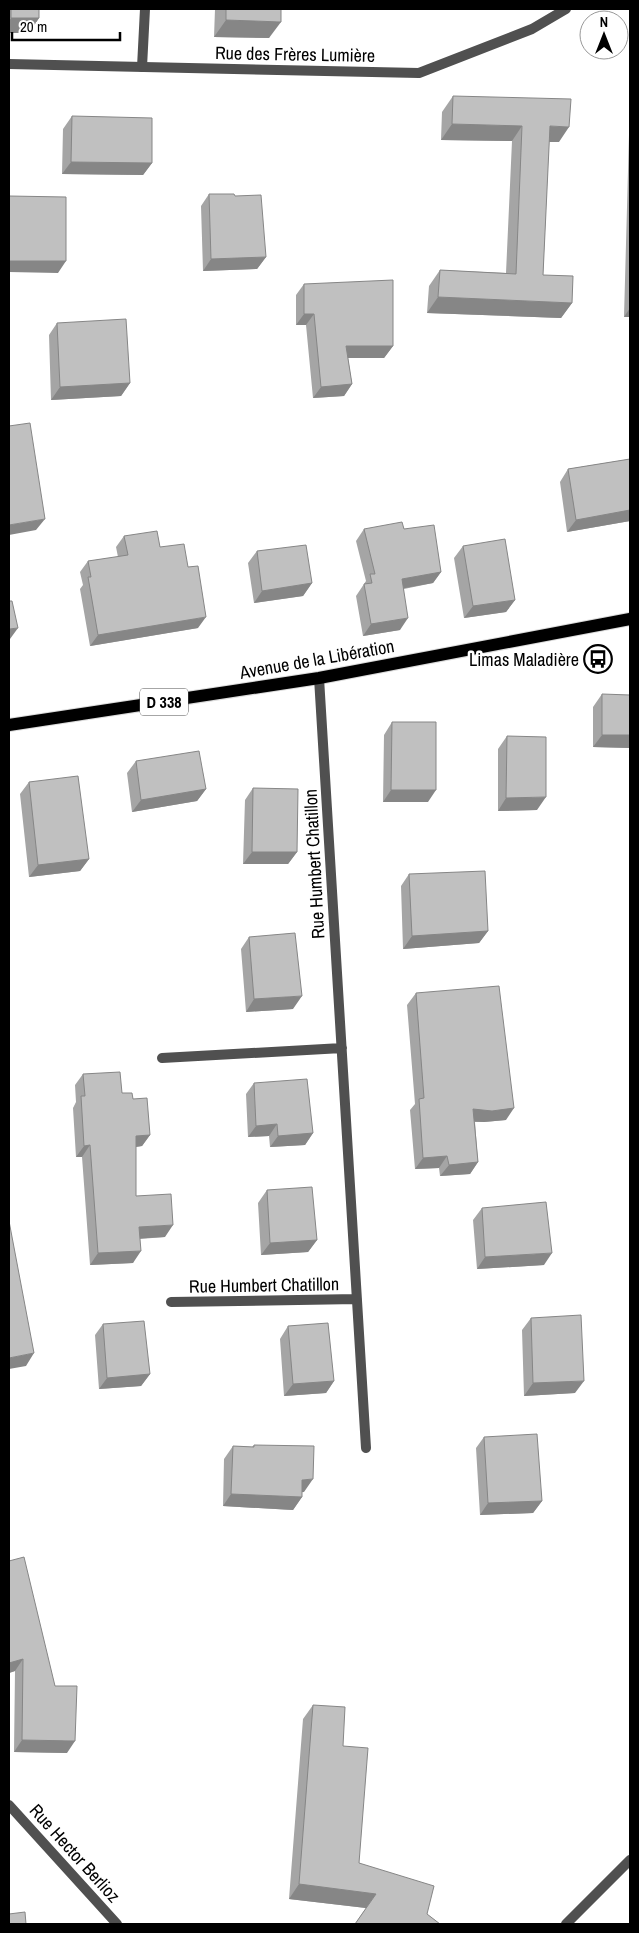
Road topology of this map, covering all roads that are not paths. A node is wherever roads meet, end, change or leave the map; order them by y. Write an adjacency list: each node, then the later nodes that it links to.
1 (145, 9): 4 (street)
2 (566, 9): 4 (street, Rue des Frères Lumière)
3 (9, 64): 4 (street, Rue des Frères Lumière)
4 (142, 66)
5 (630, 619): 6 (main road, Avenue de la Libération / D 338)
6 (319, 678): 7 (main road, Avenue de la Libération / D 338); 8 (street, Rue Humbert Chatillon)
7 (9, 726)
8 (342, 1048): 9 (street); 10 (street, Rue Humbert Chatillon)
9 (162, 1058)
10 (357, 1299): 11 (street, Rue Humbert Chatillon); 12 (street, Rue Humbert Chatillon)
11 (171, 1302)
12 (366, 1448)
13 (9, 1804): 15 (street, Rue Hector Berlioz)
14 (630, 1860): 16 (street)
15 (117, 1924)
16 (566, 1924)

